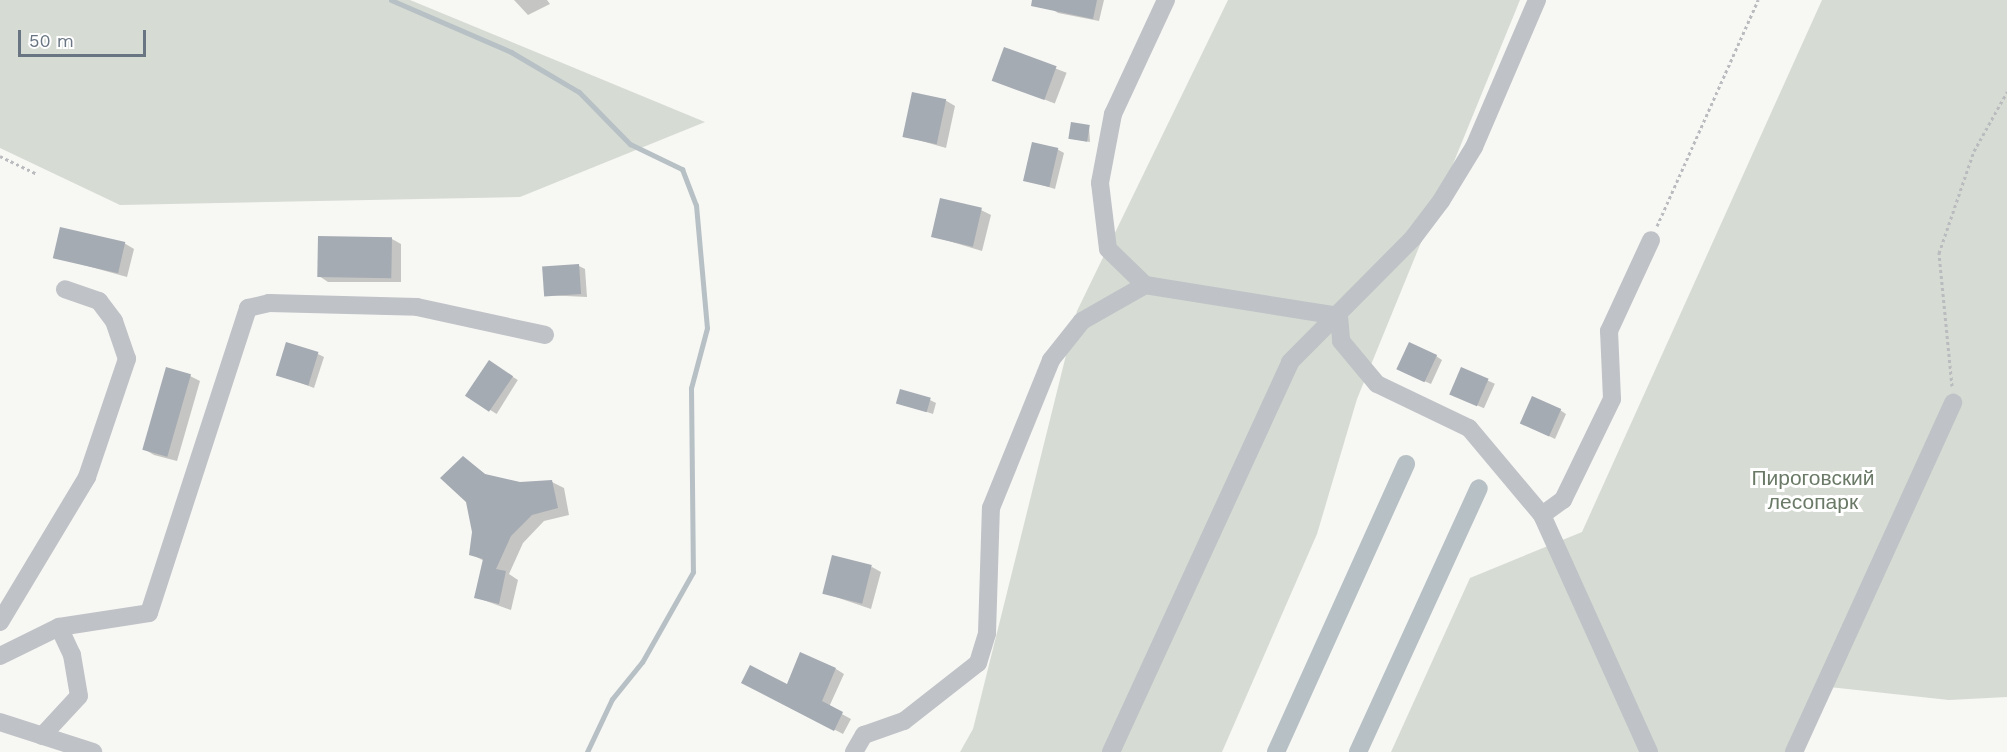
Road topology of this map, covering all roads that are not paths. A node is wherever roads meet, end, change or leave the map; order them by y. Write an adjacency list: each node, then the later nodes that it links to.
1 (1166, 0): 4 (street)
2 (1537, 0): 6 (street)
3 (1651, 240): 9 (street)
4 (1145, 285): 6 (street); 16 (street)
5 (65, 289): 10 (street)
6 (1339, 316): 9 (street); 17 (street)
7 (545, 335): 11 (street)
8 (1953, 403): 19 (street)
9 (1542, 515): 18 (street)
10 (0, 622)
11 (59, 627): 12 (street); 14 (street)
12 (0, 657)
13 (0, 722): 14 (street)
14 (42, 736): 15 (street)
15 (93, 752)
16 (854, 752)
17 (1111, 752)
18 (1649, 752)
19 (1794, 752)

